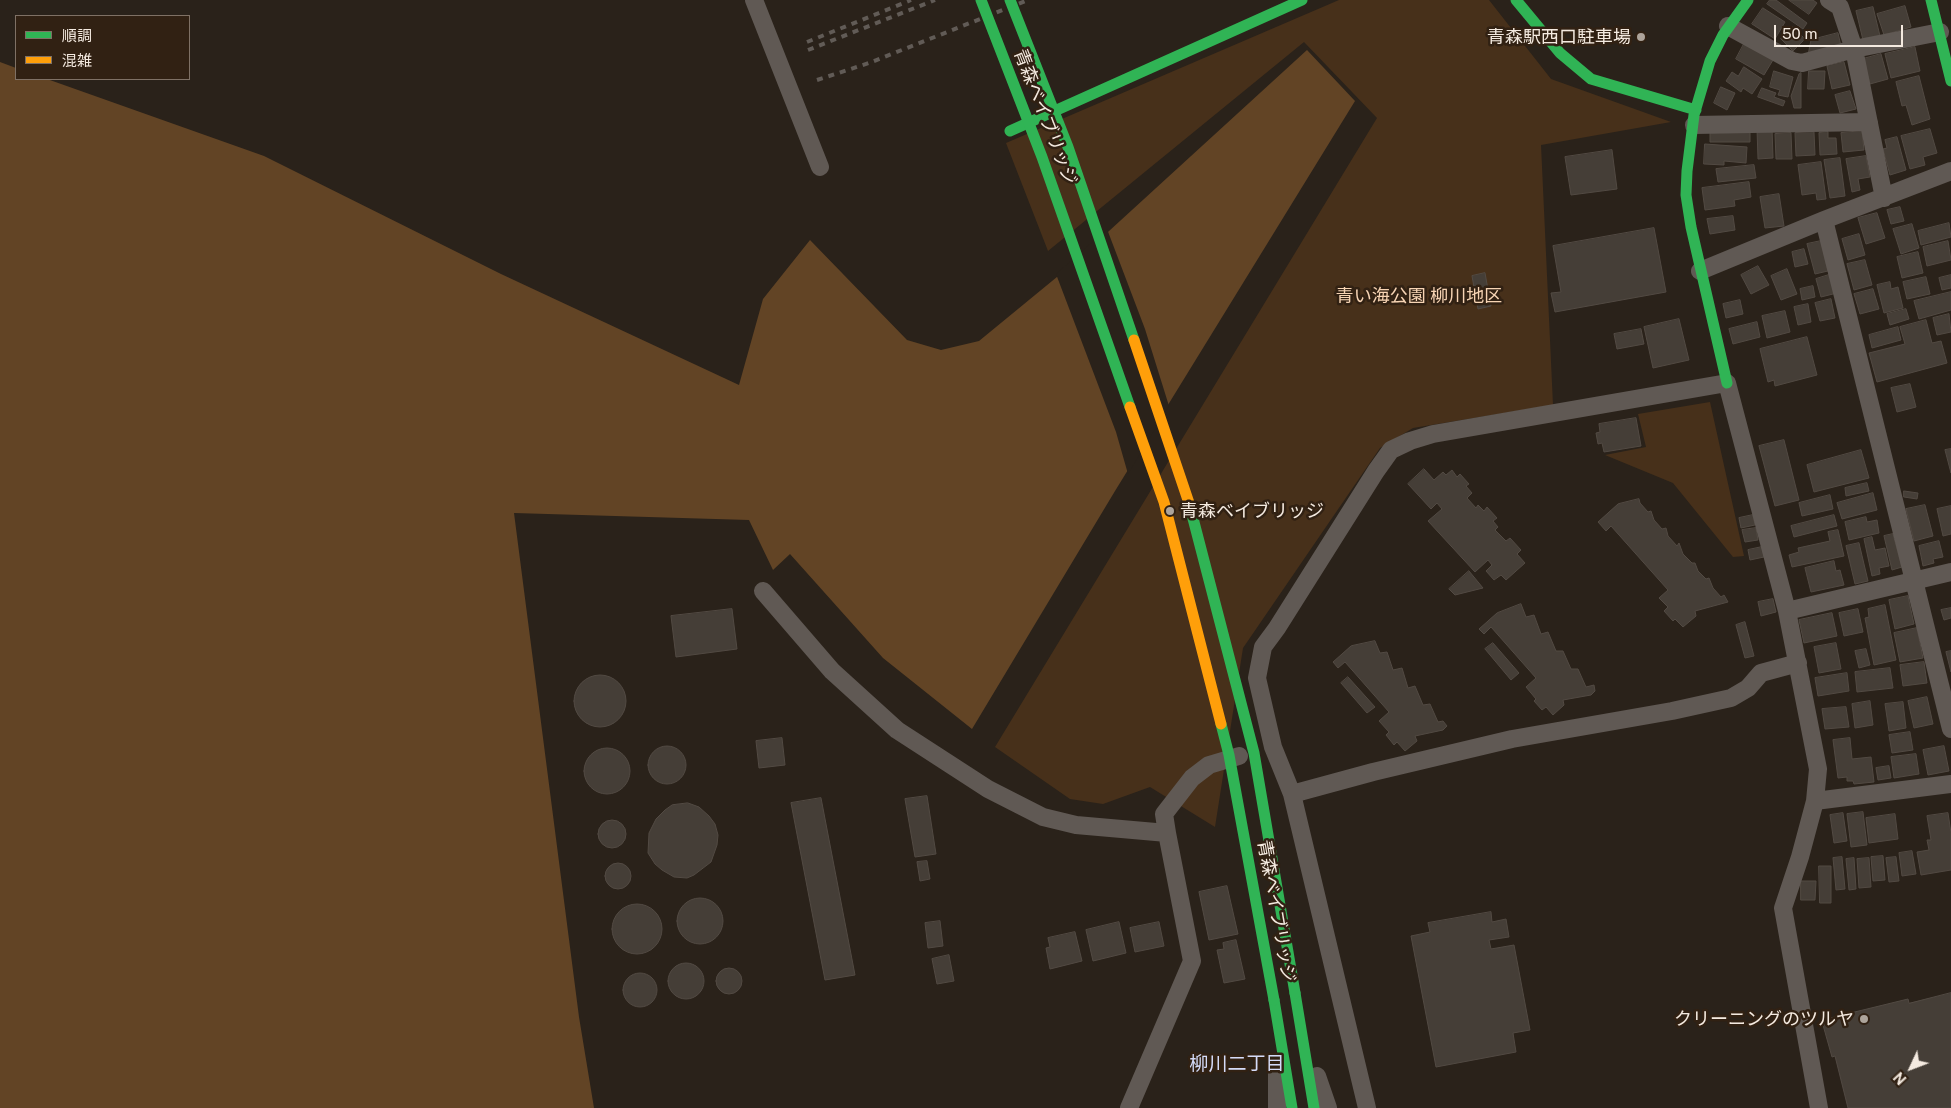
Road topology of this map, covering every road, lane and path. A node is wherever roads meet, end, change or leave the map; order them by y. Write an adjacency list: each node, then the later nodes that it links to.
1 (754, 0): 16 (street)
2 (981, 0): 33 (street, 青森ベイブリッジ, bridge)
3 (1010, 0): 34 (street, 青森ベイブリッジ, bridge)
4 (1302, 0): 15 (street)
5 (1516, 0): 13 (street)
6 (1748, 0): 9 (street)
7 (1829, 0): 11 (street)
8 (1931, 0): 10 (street)
9 (1728, 26): 11 (street); 13 (street)
10 (1940, 32): 11 (street); 12 (street)
11 (1854, 49): 14 (street)
12 (1951, 81)
13 (1695, 117): 14 (street); 20 (street)
14 (1869, 122): 18 (street)
15 (1010, 131)
16 (820, 167)
17 (1951, 171): 18 (street)
18 (1884, 198): 19 (street)
19 (1824, 220): 20 (street); 23 (street)
20 (1700, 271): 21 (street)
21 (1727, 383): 25 (street); 28 (street)
22 (1951, 572): 23 (street)
23 (1914, 580): 25 (street); 27 (street)
24 (763, 591): 32 (street)
25 (1787, 611): 26 (street)
26 (1798, 663): 30 (street); 31 (street)
27 (1951, 729)
28 (1273, 747): 30 (street); 32 (street)
29 (1951, 784): 31 (street)
30 (1292, 794): 40 (street)
31 (1814, 801): 41 (street)
32 (1167, 833): 35 (street)
33 (1277, 1022): 36 (street); 37 (street, 青森ベイブリッジ)
34 (1302, 1035): 38 (street, 青森ベイブリッジ); 39 (street)
35 (1129, 1108)
36 (1277, 1108)
37 (1292, 1108)
38 (1314, 1108)
39 (1328, 1108)
40 (1367, 1108)
41 (1819, 1108)

